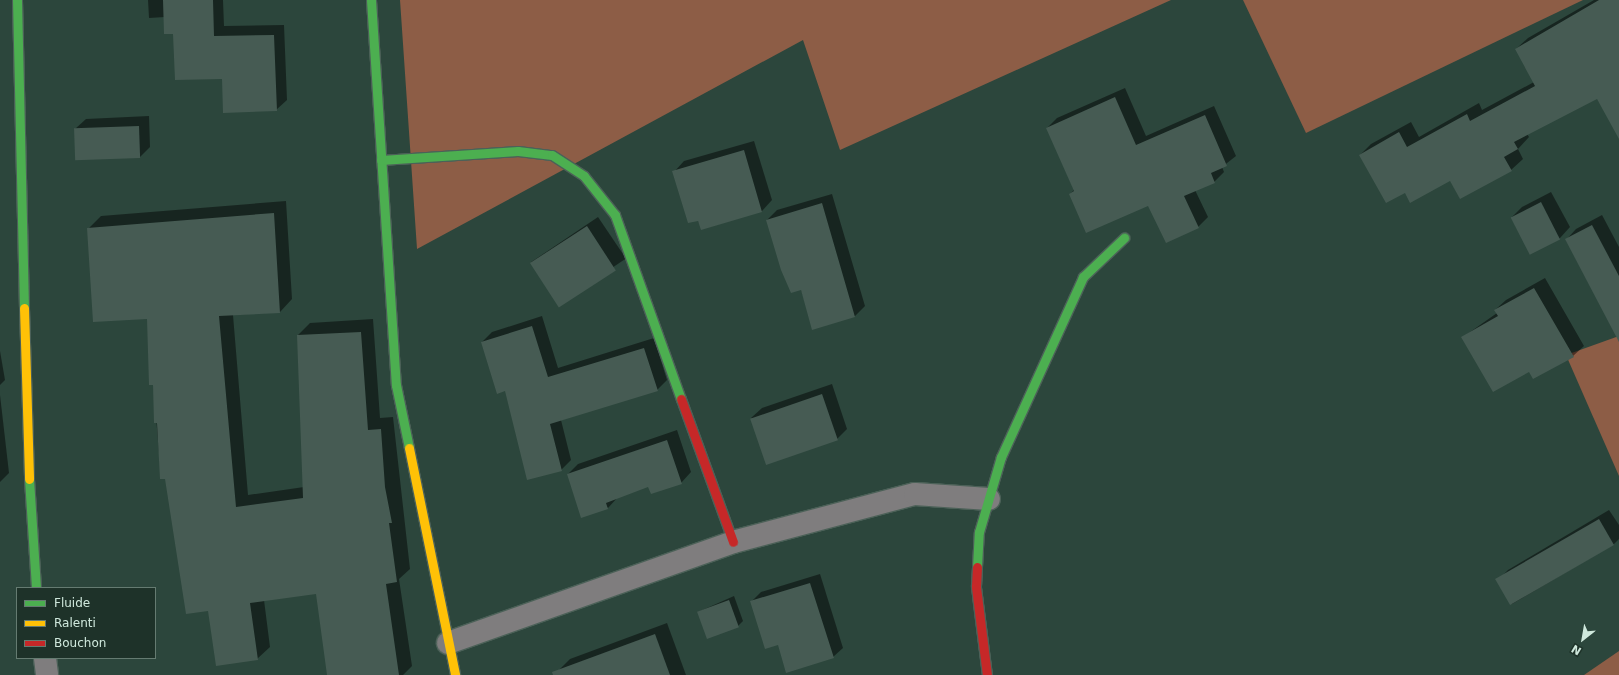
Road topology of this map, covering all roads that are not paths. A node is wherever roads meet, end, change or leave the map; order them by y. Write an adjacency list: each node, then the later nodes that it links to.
1 (17, 0): 7 (street)
2 (371, 0): 3 (street)
3 (381, 160): 6 (street); 8 (street)
4 (1124, 238): 5 (street)
5 (989, 499): 6 (street); 12 (street)
6 (733, 542): 8 (street)
7 (36, 587)
8 (448, 643): 11 (street)
9 (45, 659): 10 (street)
10 (47, 675)
11 (455, 675)
12 (987, 675)

